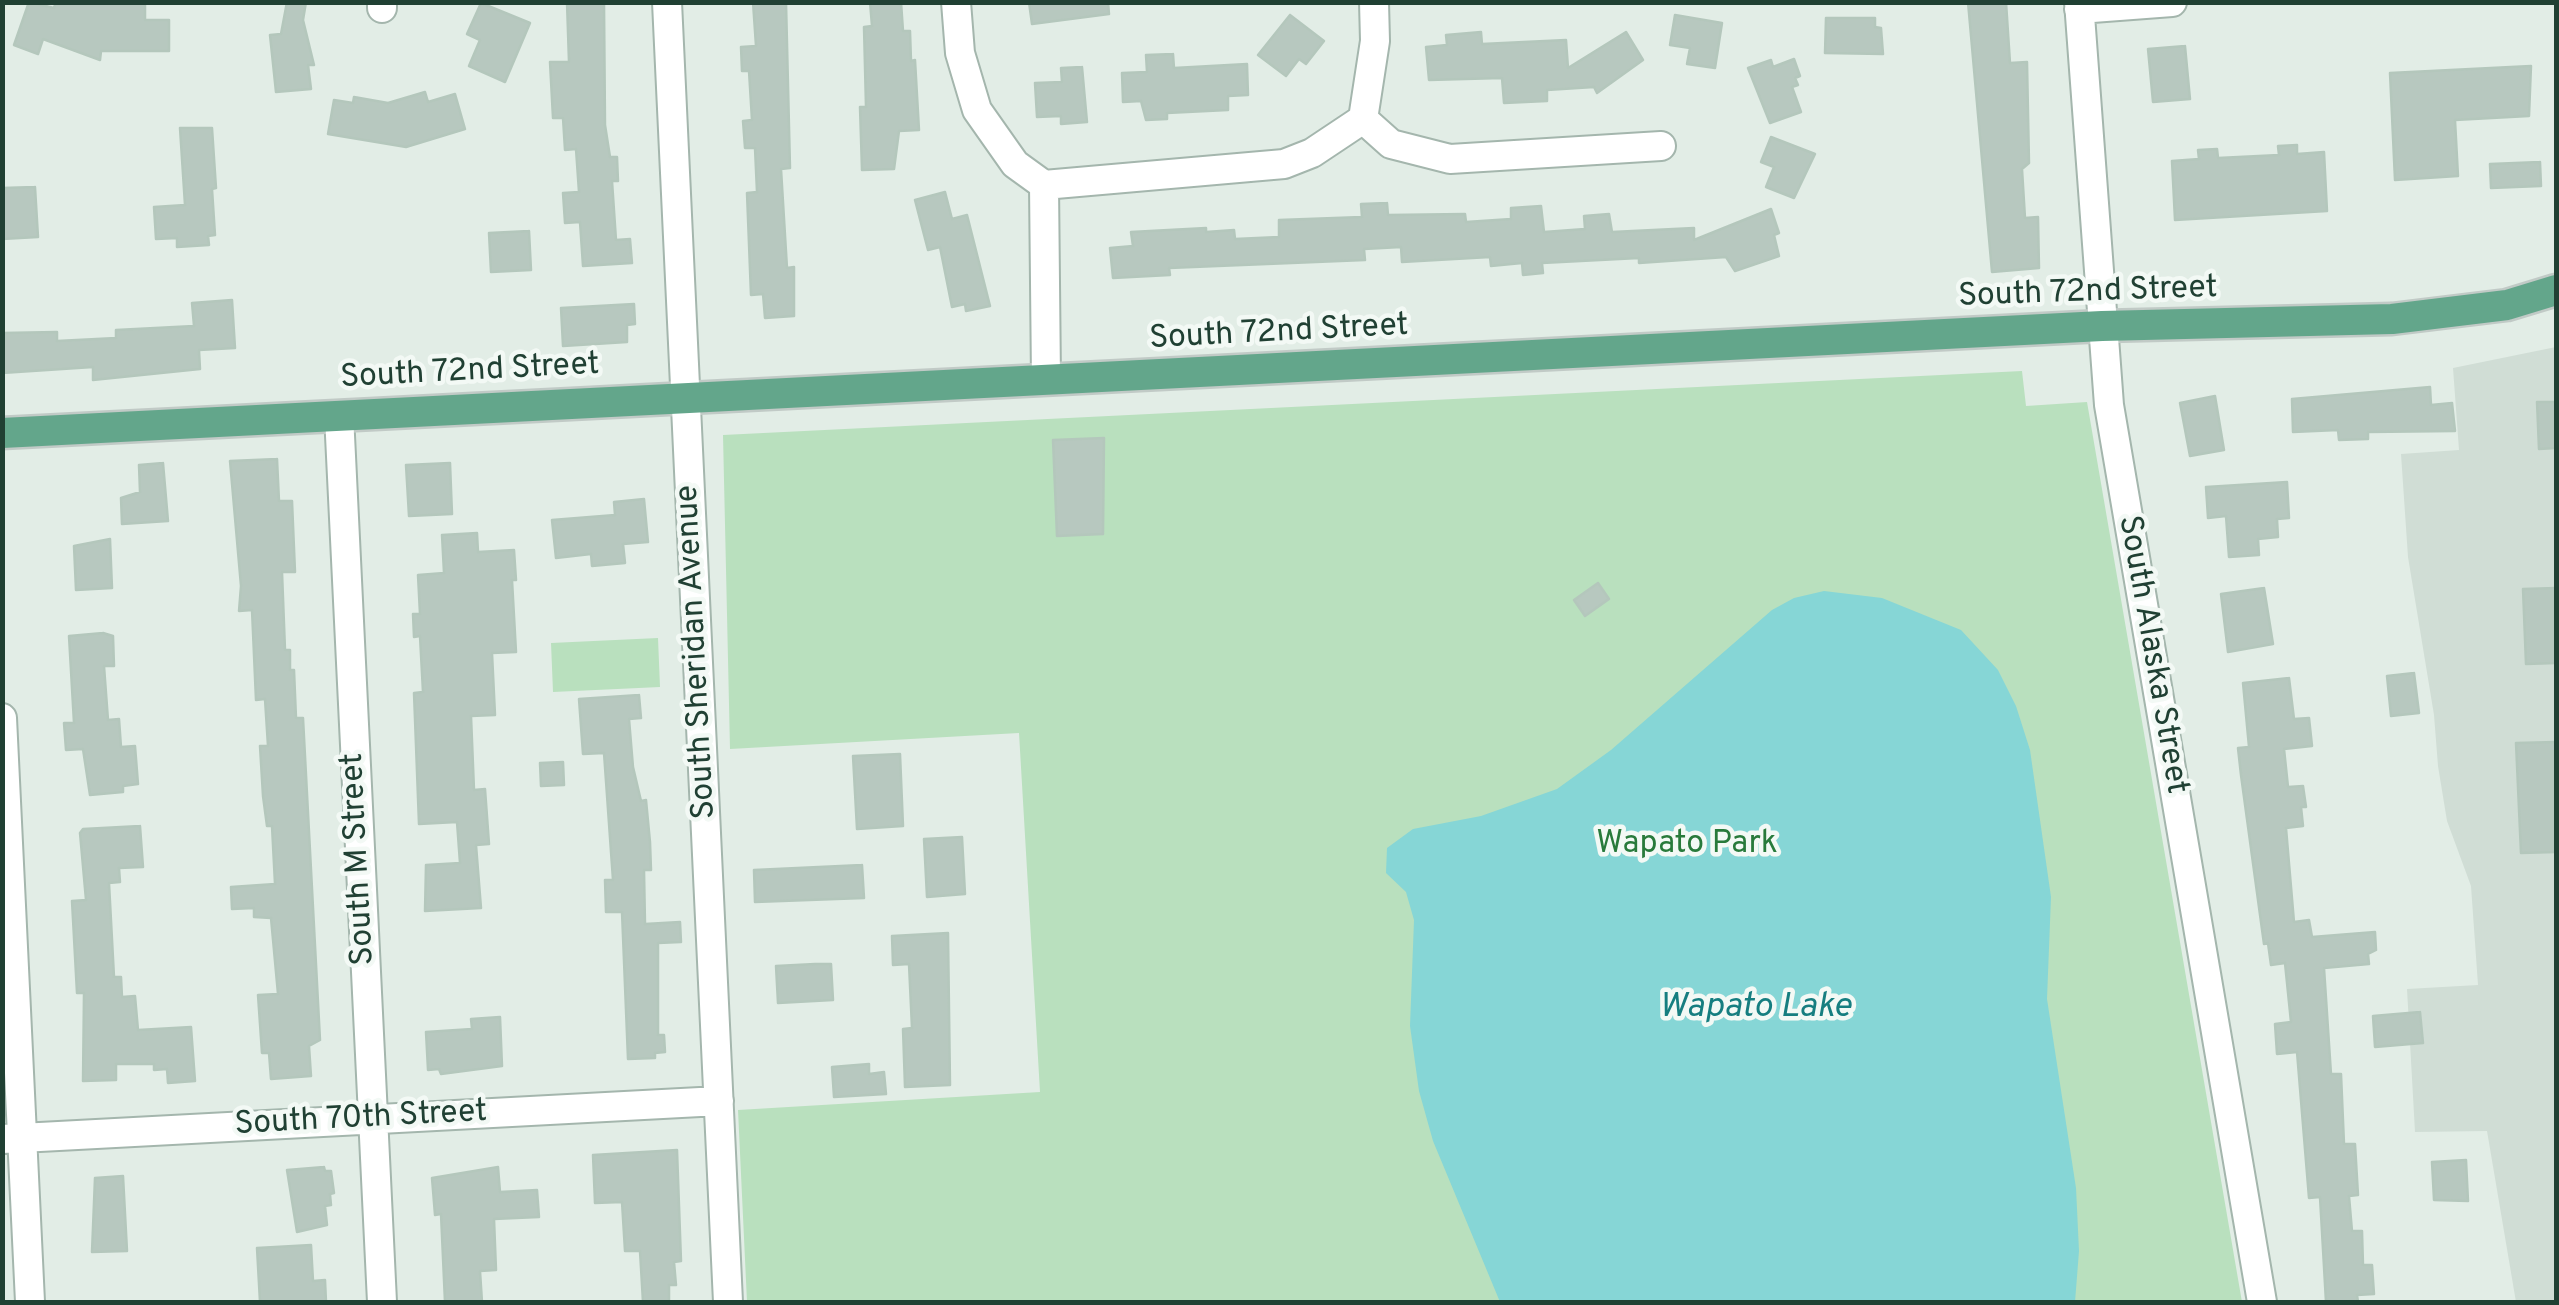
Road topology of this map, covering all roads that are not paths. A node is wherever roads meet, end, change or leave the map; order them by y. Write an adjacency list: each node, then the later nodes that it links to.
1 (667, 2): 12 (street, South Sheridan Avenue)
2 (956, 2): 8 (street)
3 (1374, 2): 6 (street)
4 (2172, 2): 5 (street)
5 (2079, 6): 10 (street, South Alaska Street)
6 (1362, 120): 7 (street); 8 (street)
7 (1662, 146)
8 (1044, 185): 11 (street)
9 (2556, 290): 10 (main road, South 72nd Street)
10 (2102, 326): 11 (main road, South 72nd Street); 22 (street, South Alaska Street)
11 (1046, 380): 12 (main road, South 72nd Street)
12 (686, 398): 13 (main road, South 72nd Street); 16 (street, South Sheridan Avenue)
13 (339, 414): 14 (main road, South 72nd Street); 17 (street, South M Street)
14 (2, 432)
15 (2, 718): 18 (street)
16 (719, 1101): 17 (street, South 70th Street); 21 (street, South Sheridan Avenue)
17 (373, 1119): 18 (street, South 70th Street); 20 (street, South M Street)
18 (12, 1139): 19 (street)
19 (30, 1302)
20 (382, 1302)
21 (728, 1302)
22 (2262, 1302)

